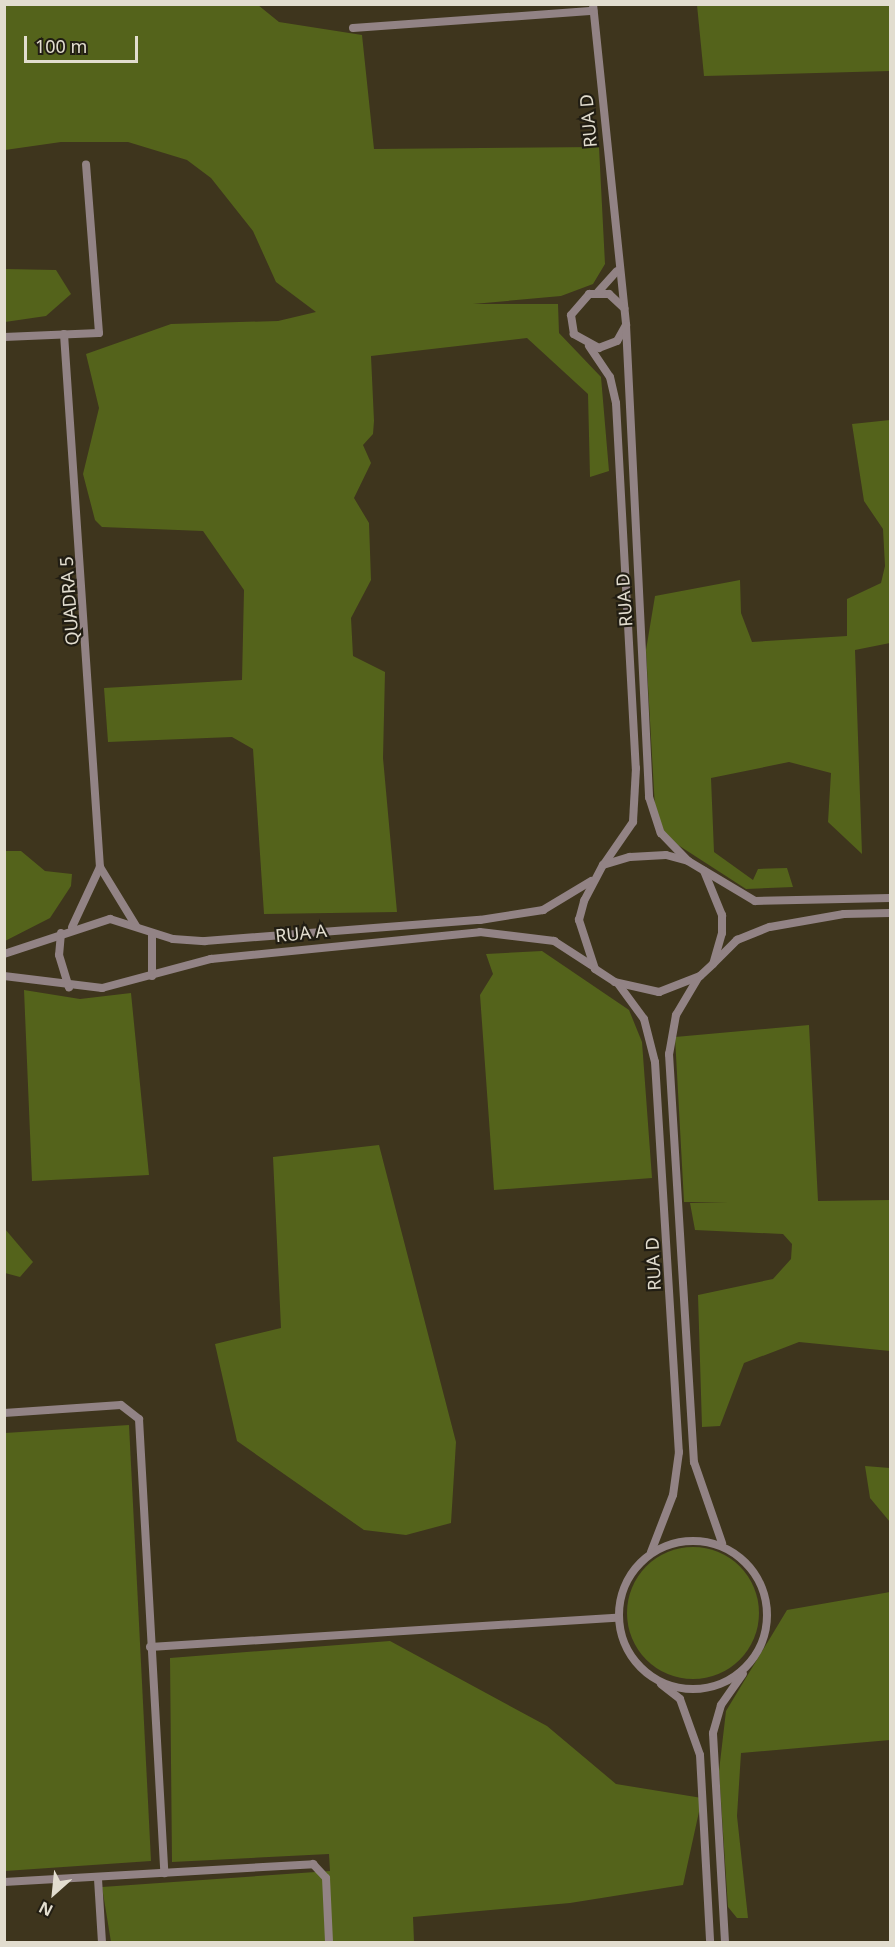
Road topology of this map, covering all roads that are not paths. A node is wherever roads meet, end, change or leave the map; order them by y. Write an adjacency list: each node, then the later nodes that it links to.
1 (593, 8): 2 (street); 4 (street, RUA D)
2 (353, 28)
3 (86, 165): 8 (street)
4 (617, 271): 5 (street); 6 (street, RUA D)
5 (598, 292): 6 (street); 10 (street)
6 (624, 308): 7 (street)
7 (626, 325): 10 (street); 11 (street, RUA D)
8 (64, 334): 9 (street); 15 (street, QUADRA 5)
9 (4, 337)
10 (589, 346): 12 (street, RUA D)
11 (636, 552): 12 (street); 13 (street, RUA D)
12 (624, 554): 14 (street, RUA D)
13 (688, 861): 14 (street); 16 (street)
14 (603, 865): 17 (street)
15 (100, 867): 20 (street, QUADRA 5); 22 (street, QUADRA 5)
16 (704, 871): 18 (street); 27 (street)
17 (591, 881): 21 (street, RUA A); 28 (street)
18 (891, 898)
19 (891, 913): 27 (street)
20 (136, 926): 22 (street, RUA A); 24 (street, RUA A)
21 (403, 926): 24 (street, RUA A); 25 (street)
22 (71, 928): 23 (street, RUA A)
23 (61, 933): 26 (street, RUA A); 33 (street)
24 (152, 933): 30 (street)
25 (405, 938): 28 (street, RUA A); 30 (street, RUA A)
26 (4, 954)
27 (713, 964): 31 (street)
28 (596, 969): 32 (street)
29 (4, 976): 33 (street, RUA A)
30 (152, 976): 33 (street, RUA A)
31 (700, 976): 32 (street); 34 (street, RUA D)
32 (615, 982): 35 (street, RUA D)
33 (69, 987)
34 (685, 1323): 35 (street); 37 (street, RUA D)
35 (671, 1324): 38 (street, RUA D)
36 (4, 1413): 40 (street)
37 (722, 1543): 38 (street); 41 (street)
38 (651, 1551): 39 (street)
39 (616, 1618): 40 (street); 42 (street)
40 (150, 1647): 43 (street)
41 (745, 1671): 42 (street); 49 (street)
42 (657, 1681): 48 (street)
43 (164, 1873): 44 (street); 47 (street)
44 (98, 1879): 45 (street); 46 (street)
45 (4, 1882)
46 (102, 1942)
47 (329, 1942)
48 (710, 1942)
49 (725, 1942)

